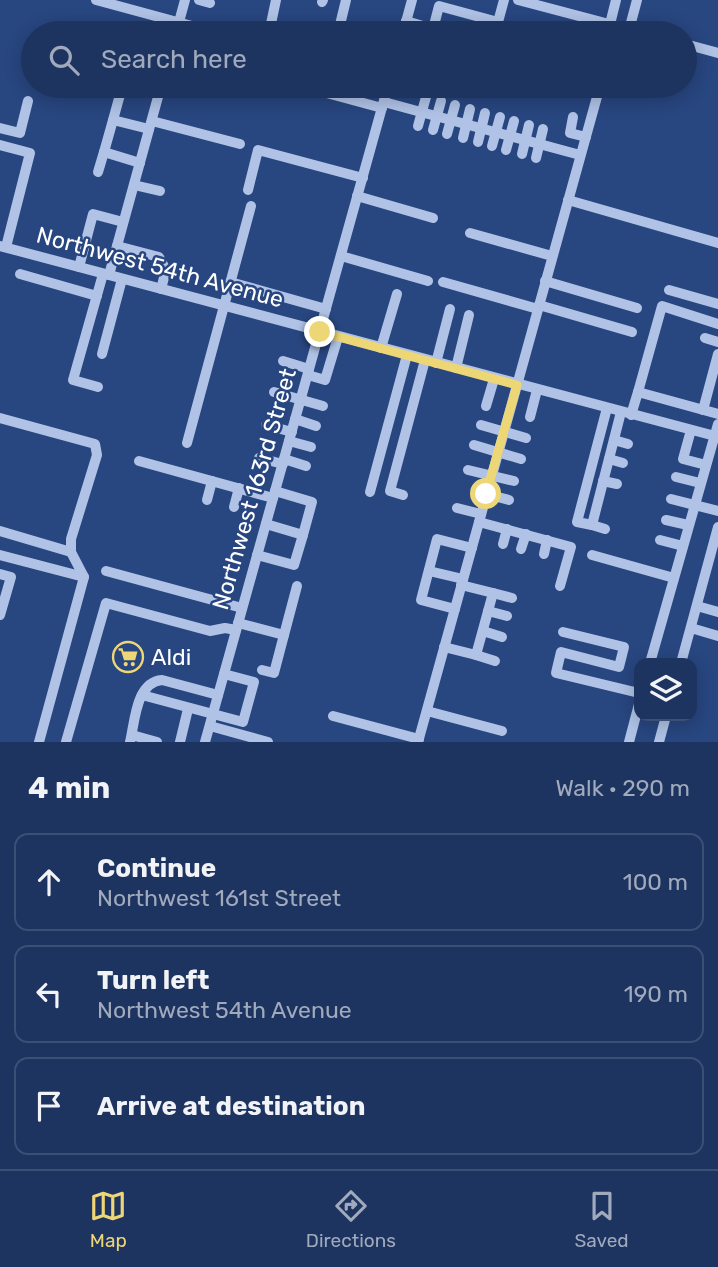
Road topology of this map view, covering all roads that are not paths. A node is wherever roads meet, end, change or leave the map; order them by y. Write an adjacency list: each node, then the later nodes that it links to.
1 (96, 0): 10 (street)
2 (185, 0): 11 (street)
3 (276, 0): 12 (street)
4 (346, 0): 13 (street)
5 (412, 0): 14 (street)
6 (504, 0): 17 (street)
7 (518, 0): 18 (street)
8 (616, 0): 19 (street)
9 (637, 0): 20 (street)
10 (158, 21)
11 (180, 21)
12 (272, 21)
13 (341, 21)
14 (406, 21)
15 (435, 21): 16 (street)
16 (495, 21)
17 (498, 21)
18 (590, 21)
19 (614, 21)
20 (631, 21)
21 (697, 47): 22 (street)
22 (718, 53)
23 (119, 98): 39 (street)
24 (158, 98): 43 (street)
25 (353, 98): 31 (street)
26 (385, 98): 31 (street, Northwest 163rd Street)
27 (426, 98): 34 (street)
28 (596, 98): 53 (street)
29 (28, 101): 46 (street)
30 (441, 101): 36 (street)
31 (383, 105): 34 (street); 68 (street, Northwest 163rd Street)
32 (455, 105): 40 (street)
33 (470, 109): 42 (street)
34 (422, 112): 36 (street); 45 (street)
35 (485, 113): 47 (street)
36 (437, 116): 40 (street); 49 (street)
37 (500, 117): 50 (street)
38 (573, 117): 53 (street)
39 (113, 120): 43 (street); 62 (street)
40 (451, 120): 42 (street); 51 (street)
41 (514, 121): 52 (street)
42 (466, 124): 47 (street); 54 (street)
43 (150, 125): 57 (street); 66 (street)
44 (529, 125): 55 (street)
45 (418, 126)
46 (0, 128)
47 (481, 128): 50 (street); 56 (street)
48 (543, 129): 58 (street)
49 (433, 130)
50 (496, 132): 52 (street); 60 (street)
51 (447, 134)
52 (510, 136): 55 (street); 61 (street)
53 (586, 137): 64 (street)
54 (463, 138)
55 (525, 140): 58 (street); 63 (street)
56 (478, 142)
57 (240, 144)
58 (539, 144): 64 (street); 65 (street)
59 (0, 145): 80 (street)
60 (492, 146)
61 (506, 150)
62 (104, 152): 66 (street); 67 (street)
63 (522, 154)
64 (580, 155): 73 (street)
65 (536, 158)
66 (140, 163): 69 (street)
67 (98, 172)
68 (363, 178): 70 (street); 72 (street, Northwest 163rd Street)
69 (134, 185): 71 (street); 76 (street)
70 (248, 190)
71 (160, 191)
72 (357, 196): 75 (street); 81 (street, Northwest 163rd Street)
73 (568, 200): 78 (street); 82 (street)
74 (250, 206): 89 (street)
75 (433, 218)
76 (124, 222): 79 (street); 83 (street)
77 (470, 233): 82 (street)
78 (718, 243)
79 (117, 246): 85 (street); 91 (street)
80 (3, 247): 83 (street, Northwest 54th Avenue)
81 (341, 256): 87 (street); 100 (street, Northwest 163rd Street)
82 (552, 256): 88 (street)
83 (79, 267): 85 (street, Northwest 54th Avenue)
84 (20, 274): 94 (street)
85 (106, 274): 86 (street, Northwest 54th Avenue); 94 (street)
86 (122, 279): 91 (street, Northwest 54th Avenue); 111 (street)
87 (428, 281)
88 (545, 281): 98 (street); 99 (street)
89 (230, 282): 95 (street); 97 (street)
90 (443, 282): 98 (street)
91 (161, 289): 97 (street, Northwest 54th Avenue)
92 (669, 290): 96 (street)
93 (397, 294): 110 (street)
94 (97, 296): 120 (street)
95 (300, 302): 100 (street); 104 (street)
96 (718, 304)
97 (224, 306): 104 (street, Northwest 54th Avenue); 144 (street)
98 (538, 307): 106 (street); 119 (street)
99 (637, 308)
100 (326, 309): 105 (street, Northwest 163rd Street)
101 (450, 309): 115 (street)
102 (469, 315): 116 (street)
103 (718, 324): 123 (street)
104 (294, 325): 105 (street, Northwest 54th Avenue)
105 (320, 332): 107 (street, Northwest 54th Avenue); 117 (street, Northwest 163rd Street)
106 (632, 332)
107 (338, 337): 110 (street, Northwest 54th Avenue); 117 (street)
108 (705, 338): 109 (street)
109 (718, 342)
110 (381, 348): 113 (street, Northwest 54th Avenue)
111 (102, 354)
112 (718, 354): 128 (street)
113 (407, 355): 115 (street, Northwest 54th Avenue); 170 (street)
114 (283, 361): 117 (street)
115 (430, 362): 116 (street, Northwest 54th Avenue); 148 (street)
116 (456, 369): 118 (street, Northwest 54th Avenue)
117 (309, 372): 124 (street, Northwest 163rd Street)
118 (494, 379): 119 (street, Northwest 54th Avenue); 126 (street)
119 (517, 385): 121 (street, Northwest 54th Avenue); 139 (street)
120 (98, 387)
121 (537, 390): 127 (street, Northwest 54th Avenue); 131 (street)
122 (274, 392): 124 (street)
123 (638, 392): 128 (street); 129 (street)
124 (301, 400): 125 (street); 133 (street, Northwest 163rd Street)
125 (323, 405)
126 (486, 406)
127 (607, 408): 129 (street, Northwest 54th Avenue); 186 (street)
128 (703, 410): 130 (street)
129 (626, 413): 138 (street, Northwest 54th Avenue); 143 (street)
130 (718, 414)
131 (530, 417)
132 (0, 418): 200 (street)
133 (295, 419): 137 (street); 141 (street, Northwest 163rd Street)
134 (718, 424): 140 (street)
135 (266, 425): 141 (street)
136 (481, 425): 139 (street)
137 (316, 426)
138 (691, 430): 140 (street, Northwest 54th Avenue); 157 (street)
139 (504, 432): 142 (street); 150 (street)
140 (715, 436): 157 (street)
141 (290, 437): 147 (street); 155 (street, Northwest 163rd Street)
142 (526, 438)
143 (614, 440): 145 (street); 153 (street)
144 (187, 443)
145 (628, 444)
146 (474, 445): 150 (street)
147 (311, 447)
148 (402, 447): 149 (street); 159 (street)
149 (414, 451)
150 (498, 452): 152 (street); 162 (street)
151 (259, 458): 155 (street)
152 (521, 459)
153 (609, 460): 156 (street); 166 (street)
154 (139, 461): 164 (street)
155 (283, 462): 158 (street); 171 (street, Northwest 163rd Street)
156 (623, 463)
157 (706, 465): 168 (street)
158 (306, 466)
159 (396, 470): 161 (street); 173 (street)
160 (468, 470): 162 (street)
161 (408, 474)
162 (492, 475): 165 (street); 172 (street)
163 (676, 477): 168 (street)
164 (212, 481): 169 (street); 175 (street)
165 (514, 481)
166 (603, 481): 167 (street); 177 (street)
167 (617, 484)
168 (701, 484): 178 (street)
169 (239, 488): 171 (street); 180 (street)
170 (370, 492)
171 (274, 494): 185 (street, Northwest 163rd Street); 193 (street)
172 (486, 494): 176 (street); 183 (street)
173 (403, 495)
174 (671, 499): 178 (street)
175 (207, 500)
176 (509, 500)
177 (598, 502): 179 (street); 186 (street)
178 (694, 504): 182 (street); 187 (street)
179 (611, 505)
180 (234, 507)
181 (457, 508): 183 (street)
182 (718, 511)
183 (480, 518): 189 (street); 198 (street)
184 (666, 520): 187 (street)
185 (266, 524): 193 (street); 203 (street, Northwest 163rd Street)
186 (592, 525): 190 (street)
187 (688, 526): 197 (street)
188 (718, 527): 215 (street)
189 (507, 529): 192 (street); 196 (street)
190 (605, 529)
191 (0, 531): 200 (street)
192 (526, 534): 194 (street); 199 (street)
193 (303, 535): 203 (street)
194 (547, 540): 201 (street); 212 (street)
195 (660, 540): 197 (street)
196 (503, 544)
197 (683, 546): 209 (street)
198 (471, 548): 206 (street); 210 (street)
199 (521, 549)
200 (71, 552): 208 (street)
201 (544, 554)
202 (0, 555): 208 (street)
203 (257, 555): 216 (street, Northwest 163rd Street)
204 (592, 555): 209 (street)
205 (106, 571): 216 (street)
206 (429, 571): 210 (street); 217 (street)
207 (0, 574): 220 (street)
208 (84, 578): 255 (street)
209 (674, 578): 233 (street)
210 (462, 582): 213 (street); 217 (street)
211 (298, 586): 226 (street)
212 (560, 586)
213 (493, 593): 214 (street); 218 (street)
214 (512, 598)
215 (697, 606): 219 (street); 223 (street)
216 (242, 608): 222 (street, Northwest 163rd Street)
217 (455, 609): 229 (street)
218 (488, 611): 221 (street); 224 (street)
219 (718, 612)
220 (0, 615)
221 (507, 616)
222 (237, 626): 226 (street); 238 (street, Northwest 163rd Street); 256 (street)
223 (691, 628): 227 (street); 234 (street)
224 (483, 631): 228 (street); 232 (street)
225 (563, 632): 236 (street)
226 (284, 635): 231 (street)
227 (718, 636)
228 (502, 637)
229 (444, 647): 232 (street); 244 (street)
230 (266, 652): 231 (street)
231 (279, 655): 237 (street)
232 (476, 655): 235 (street)
233 (651, 658)
234 (682, 658)
235 (495, 661)
236 (619, 667): 239 (street); 239 (street)
237 (262, 670)
238 (224, 674): 242 (street, Northwest 163rd Street); 245 (street)
239 (614, 687): 240 (street)
240 (634, 692)
241 (142, 695): 242 (street); 243 (street); 251 (street)
242 (218, 695): 245 (street, Northwest 163rd Street)
243 (188, 709): 245 (street); 257 (street)
244 (427, 711): 250 (street); 252 (street)
245 (213, 714): 249 (street, Northwest 163rd Street)
246 (333, 716): 252 (street)
247 (635, 721): 259 (street)
248 (665, 721): 260 (street)
249 (209, 726): 254 (street); 258 (street, Northwest 163rd Street)
250 (502, 731)
251 (131, 738): 253 (street)
252 (419, 740)
253 (152, 741)
254 (261, 741)
255 (39, 742)
256 (65, 742)
257 (180, 742)
258 (205, 742)
259 (629, 742)
260 (659, 742)

